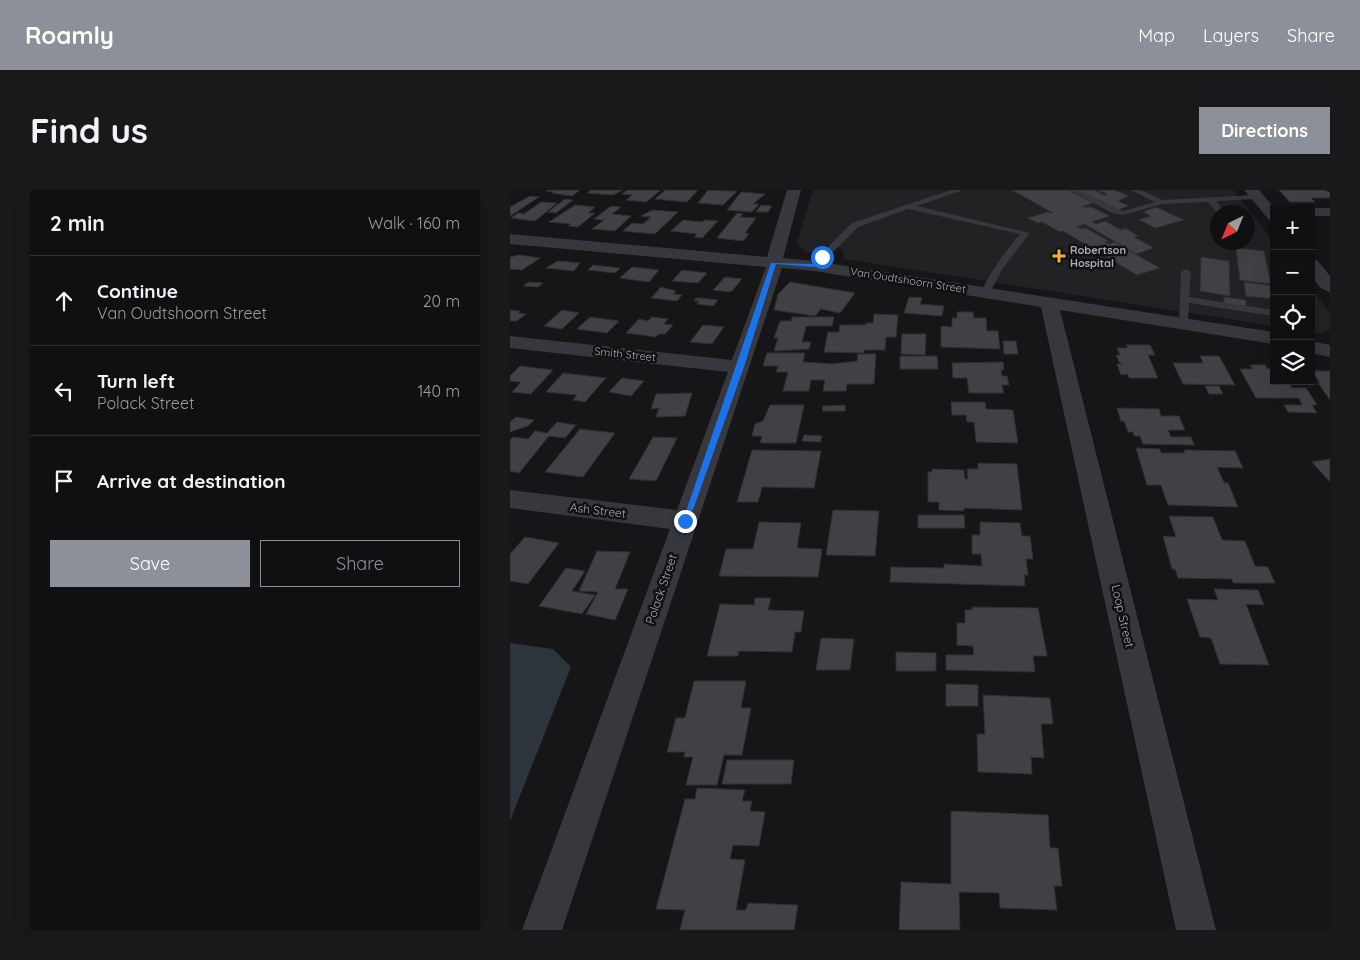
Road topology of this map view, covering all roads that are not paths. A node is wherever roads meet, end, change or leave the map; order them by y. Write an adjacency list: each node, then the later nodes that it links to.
1 (794, 190): 14 (street, Polack Street)
2 (959, 190): 9 (lane)
3 (1074, 190): 7 (lane)
4 (1135, 190): 7 (lane)
5 (1253, 193): 6 (lane); 10 (street)
6 (1211, 200): 7 (lane); 8 (lane)
7 (1162, 202)
8 (1215, 205)
9 (906, 206): 15 (lane); 19 (lane)
10 (1270, 212)
11 (1315, 212): 12 (street)
12 (1330, 212)
13 (510, 239): 14 (street, Van Oudtshoorn Street)
14 (774, 263): 15 (street, Van Oudtshoorn Street); 30 (street, Polack Street)
15 (814, 266): 19 (street, Van Oudtshoorn Street)
16 (1315, 269): 18 (street)
17 (1186, 272): 20 (lane)
18 (1330, 287)
19 (986, 292): 21 (street, Van Oudtshoorn Street)
20 (1184, 299): 22 (lane); 23 (lane)
21 (1050, 302): 23 (street, Van Oudtshoorn Street); 34 (street, Loop Street)
22 (1270, 312)
23 (1183, 323): 24 (street, Van Oudtshoorn Street)
24 (1270, 337)
25 (1315, 341): 27 (street)
26 (510, 342): 30 (street, Smith Street)
27 (1330, 343)
28 (1315, 348): 29 (street)
29 (1330, 351)
30 (741, 367): 32 (street, Polack Street)
31 (510, 499): 32 (street, Ash Street)
32 (685, 521): 33 (street, Polack Street)
33 (542, 930)
34 (1196, 930)

